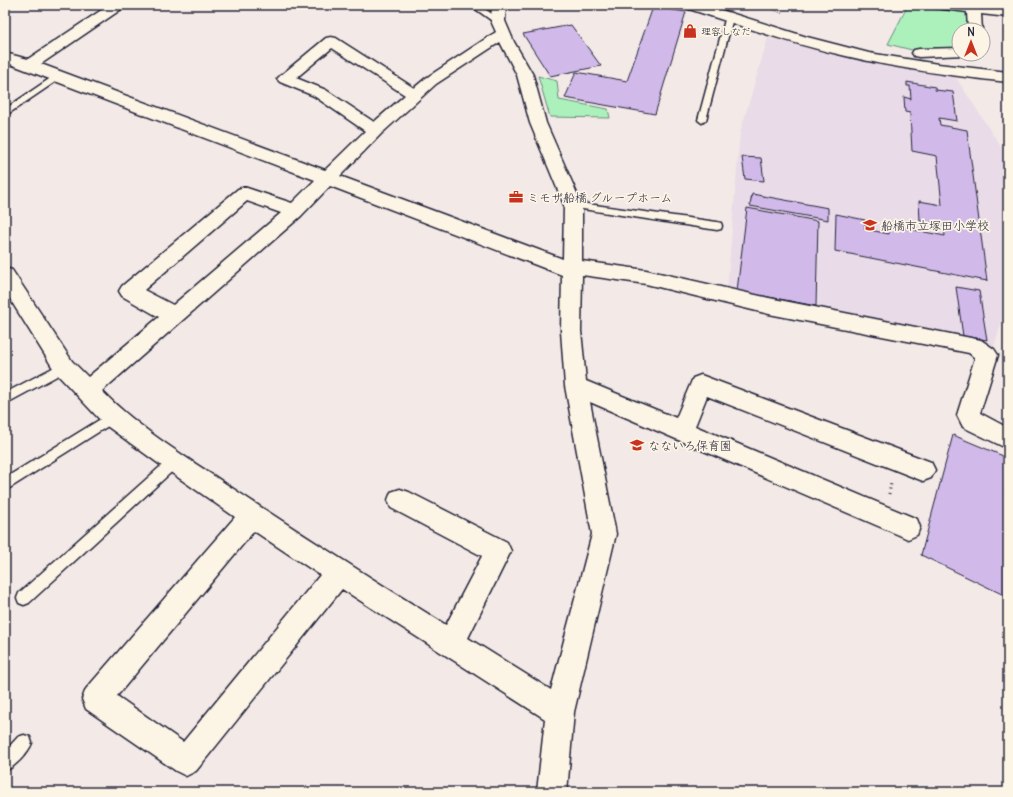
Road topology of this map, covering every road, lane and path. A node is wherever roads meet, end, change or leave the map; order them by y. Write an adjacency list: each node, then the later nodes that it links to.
1 (118, 5): 13 (street)
2 (474, 5): 8 (lane)
3 (691, 5): 7 (street)
4 (940, 5): 5 (street)
5 (975, 7): 6 (street); 9 (street)
6 (1008, 13)
7 (729, 18): 15 (street); 18 (lane)
8 (500, 20): 16 (street); 21 (street)
9 (975, 22)
10 (951, 52): 11 (street)
11 (919, 53)
12 (5, 57): 13 (street)
13 (30, 65): 14 (street)
14 (58, 76): 17 (lane); 20 (street)
15 (1008, 77)
16 (415, 95): 19 (street); 19 (street)
17 (5, 113)
18 (702, 120)
19 (375, 130): 20 (street)
20 (329, 178): 22 (street); 24 (street)
21 (573, 205): 23 (lane); 24 (street)
22 (295, 211): 26 (street); 26 (street)
23 (717, 226)
24 (573, 269): 28 (street); 33 (street)
25 (5, 275): 27 (street)
26 (174, 316): 29 (street)
27 (64, 367): 29 (street); 30 (lane)
28 (576, 386): 32 (street); 45 (street)
29 (87, 391): 31 (street)
30 (5, 399)
31 (112, 417): 35 (street); 37 (lane)
32 (682, 430): 34 (street); 40 (street)
33 (1008, 439)
34 (896, 459): 36 (street); 40 (path)
35 (174, 462): 39 (street); 43 (lane)
36 (924, 470)
37 (5, 485)
38 (400, 500): 44 (street)
39 (252, 515): 42 (street); 42 (street)
40 (885, 517): 41 (street)
41 (908, 528)
42 (339, 573): 44 (street)
43 (24, 598)
44 (451, 644): 45 (street)
45 (560, 712): 48 (street)
46 (24, 743): 47 (lane)
47 (5, 764)
48 (552, 792)

